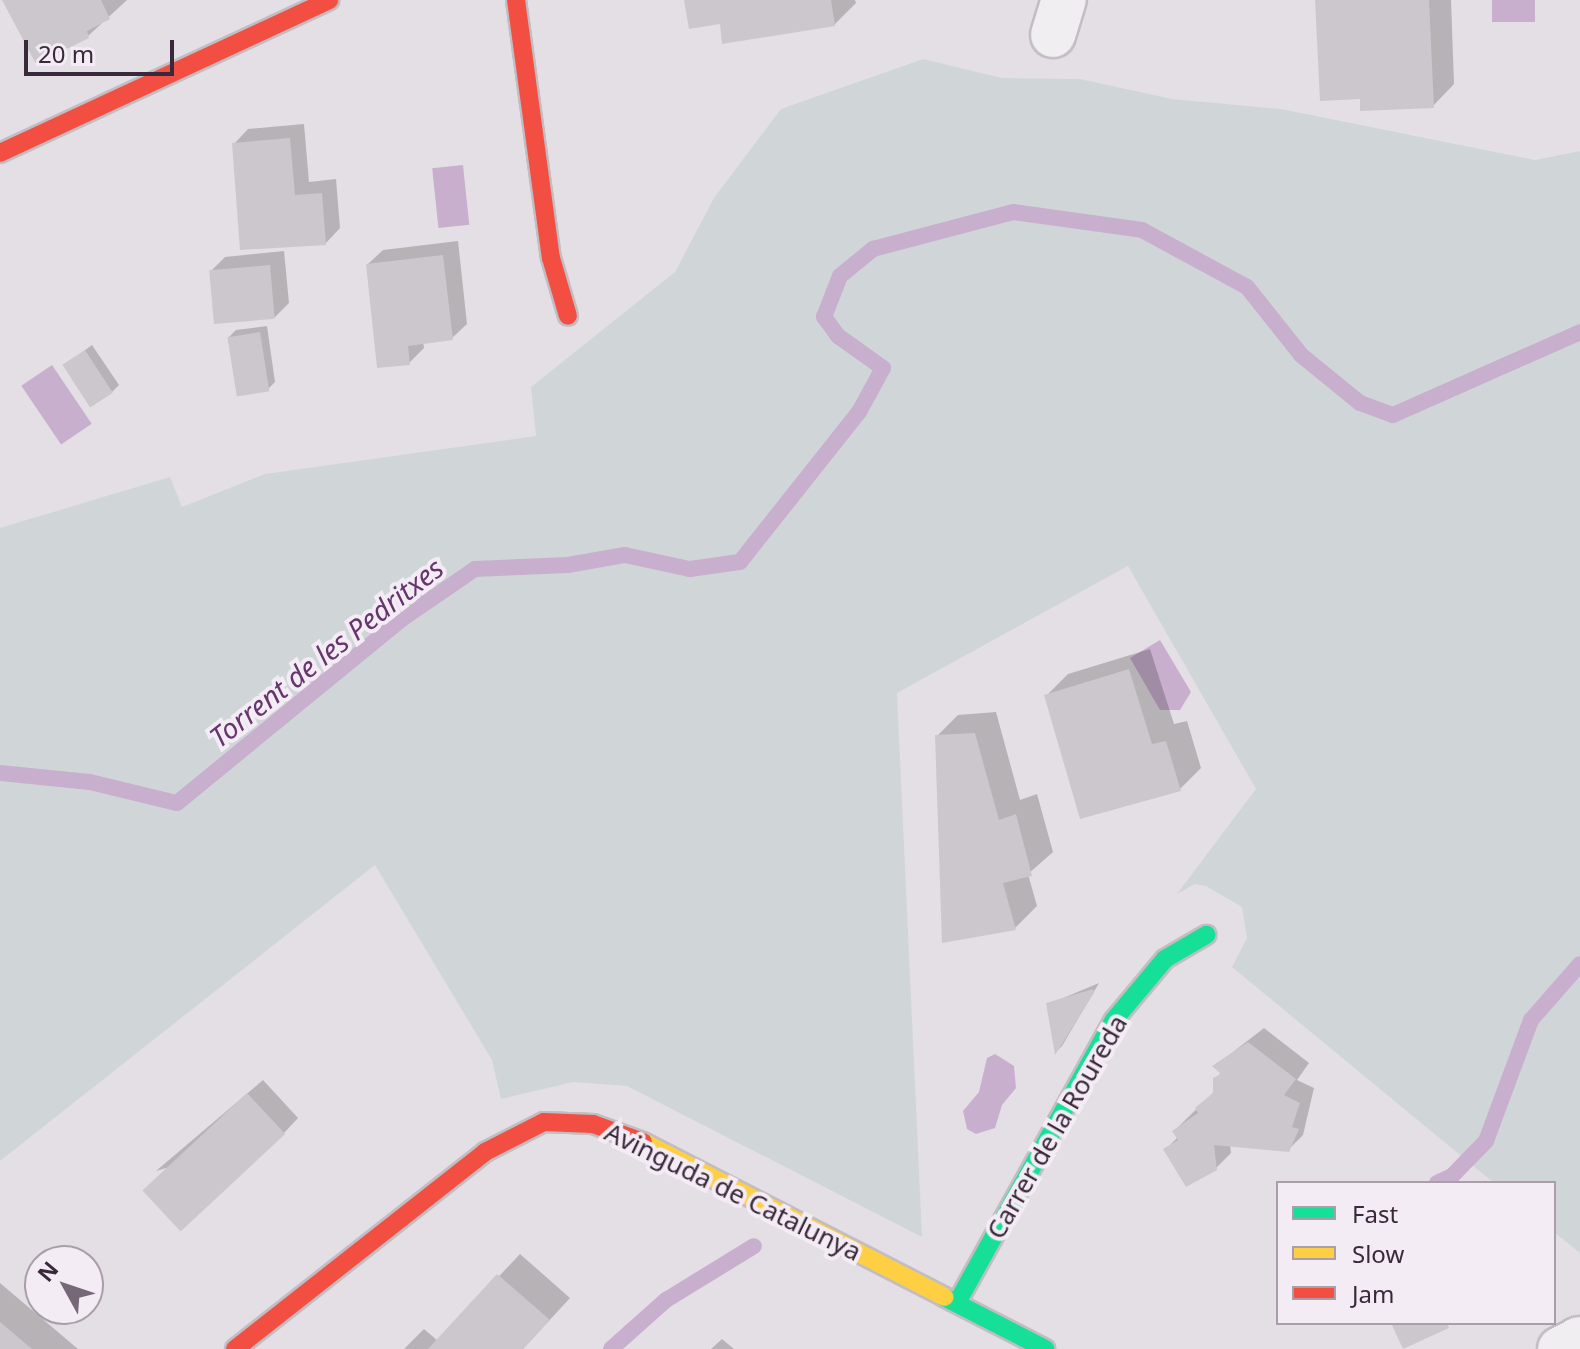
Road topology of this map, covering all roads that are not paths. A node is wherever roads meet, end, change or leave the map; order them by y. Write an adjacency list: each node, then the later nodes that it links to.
1 (329, 0): 3 (street)
2 (516, 0): 4 (street)
3 (0, 153)
4 (568, 316)
5 (1206, 935): 6 (street, Carrer de la Roureda)
6 (958, 1301): 8 (street, Avinguda de Catalunya); 9 (street, Avinguda de Catalunya)
7 (1580, 1339): 10 (street)
8 (235, 1349)
9 (1045, 1349)
10 (1560, 1349)

